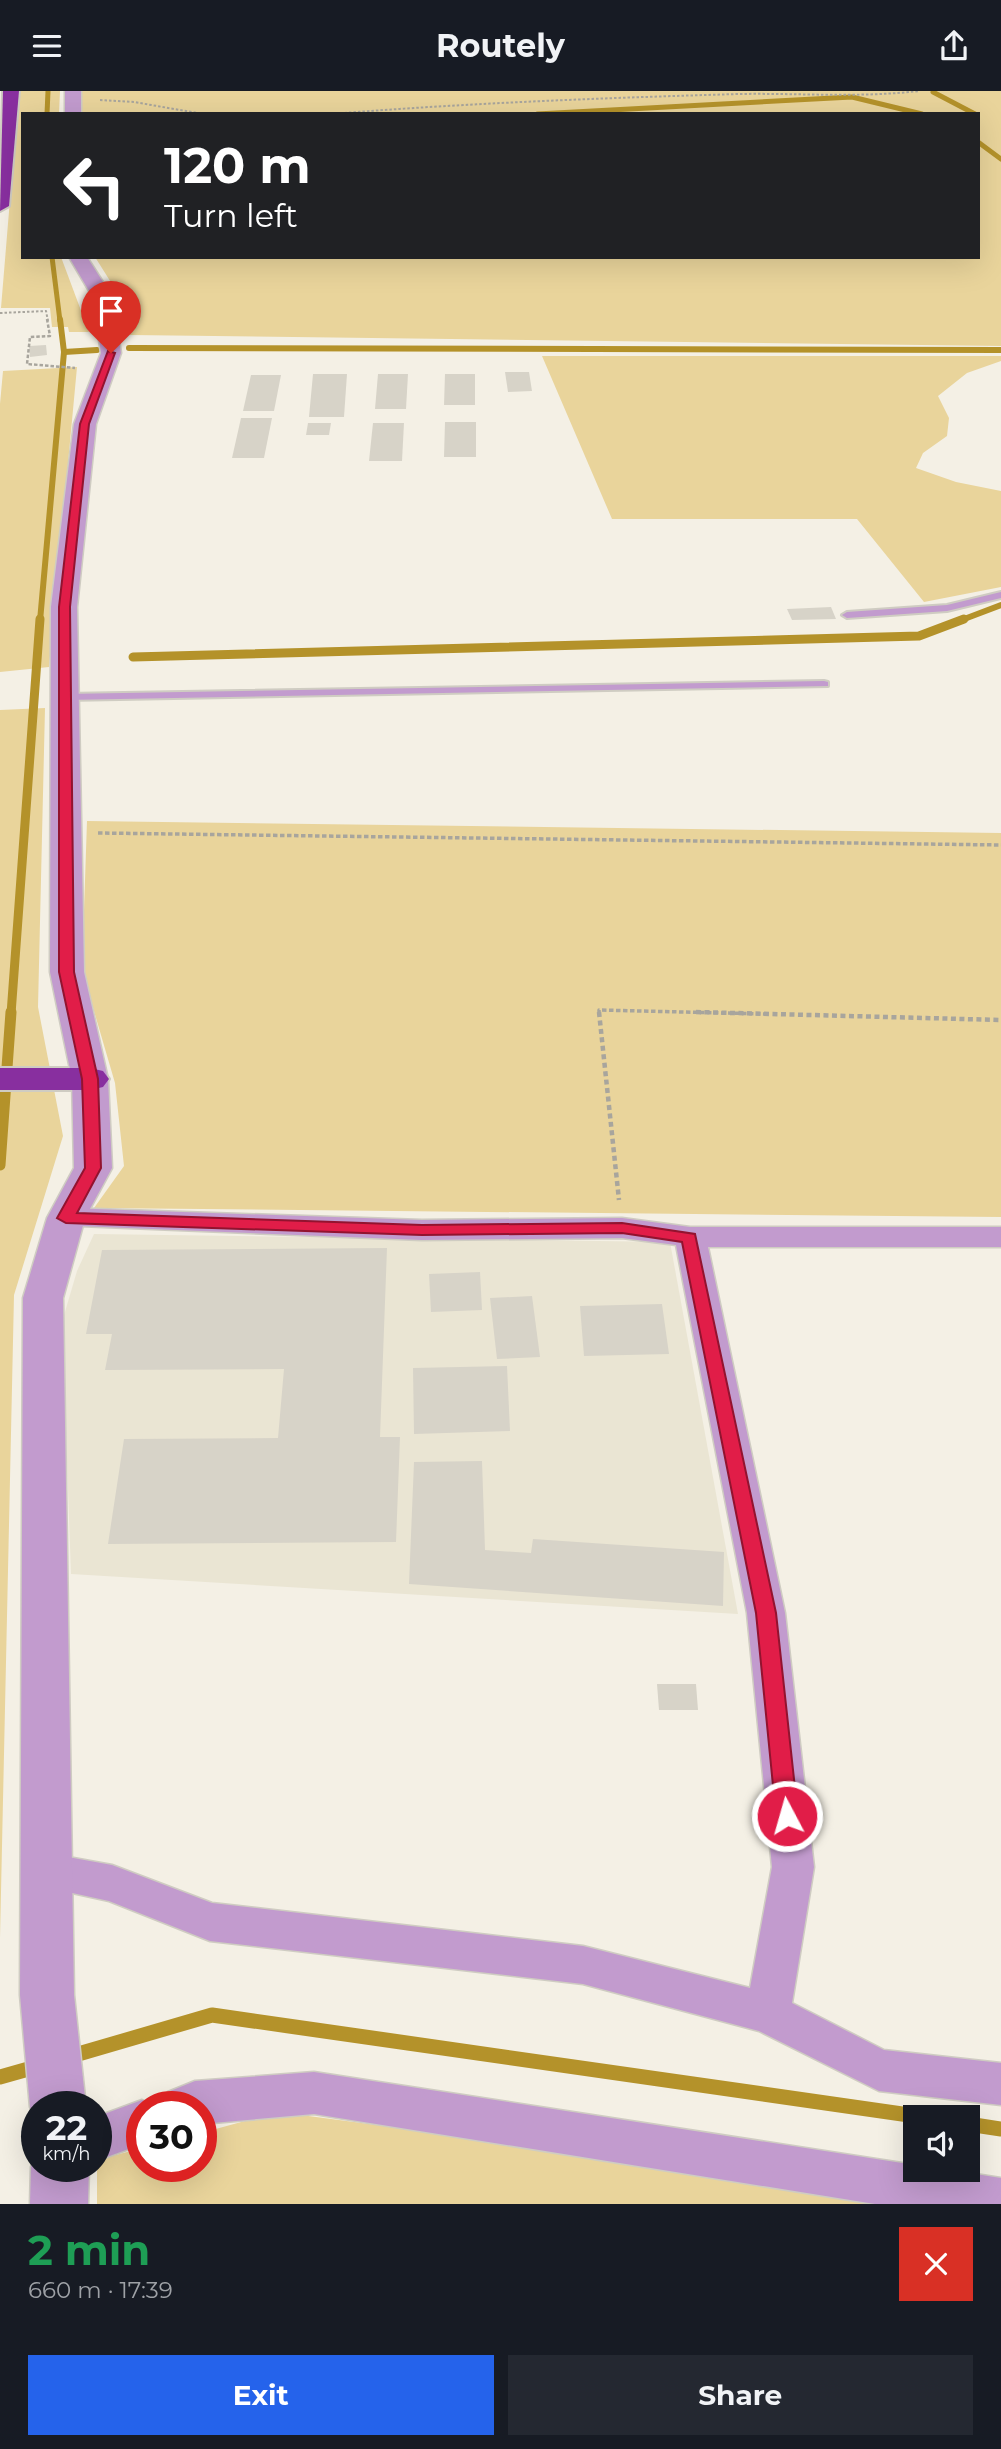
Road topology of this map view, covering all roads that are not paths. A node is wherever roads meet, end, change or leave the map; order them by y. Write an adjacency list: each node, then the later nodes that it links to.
1 (11, 91): 2 (highway)
2 (0, 207)
3 (79, 259): 7 (street)
4 (1001, 595): 5 (lane)
5 (847, 615)
6 (824, 684): 7 (lane)
7 (65, 697): 9 (street)
8 (0, 1079): 9 (highway)
9 (90, 1079): 10 (street)
10 (66, 1218): 11 (street); 13 (street)
11 (690, 1237): 12 (street); 14 (street)
12 (1001, 1237)
13 (46, 1871): 14 (street); 16 (street)
14 (768, 2014): 15 (street)
15 (1001, 2084)
16 (56, 2091)
17 (217, 2101): 19 (street)
18 (60, 2182): 20 (street)
19 (1001, 2201)
20 (59, 2204)

